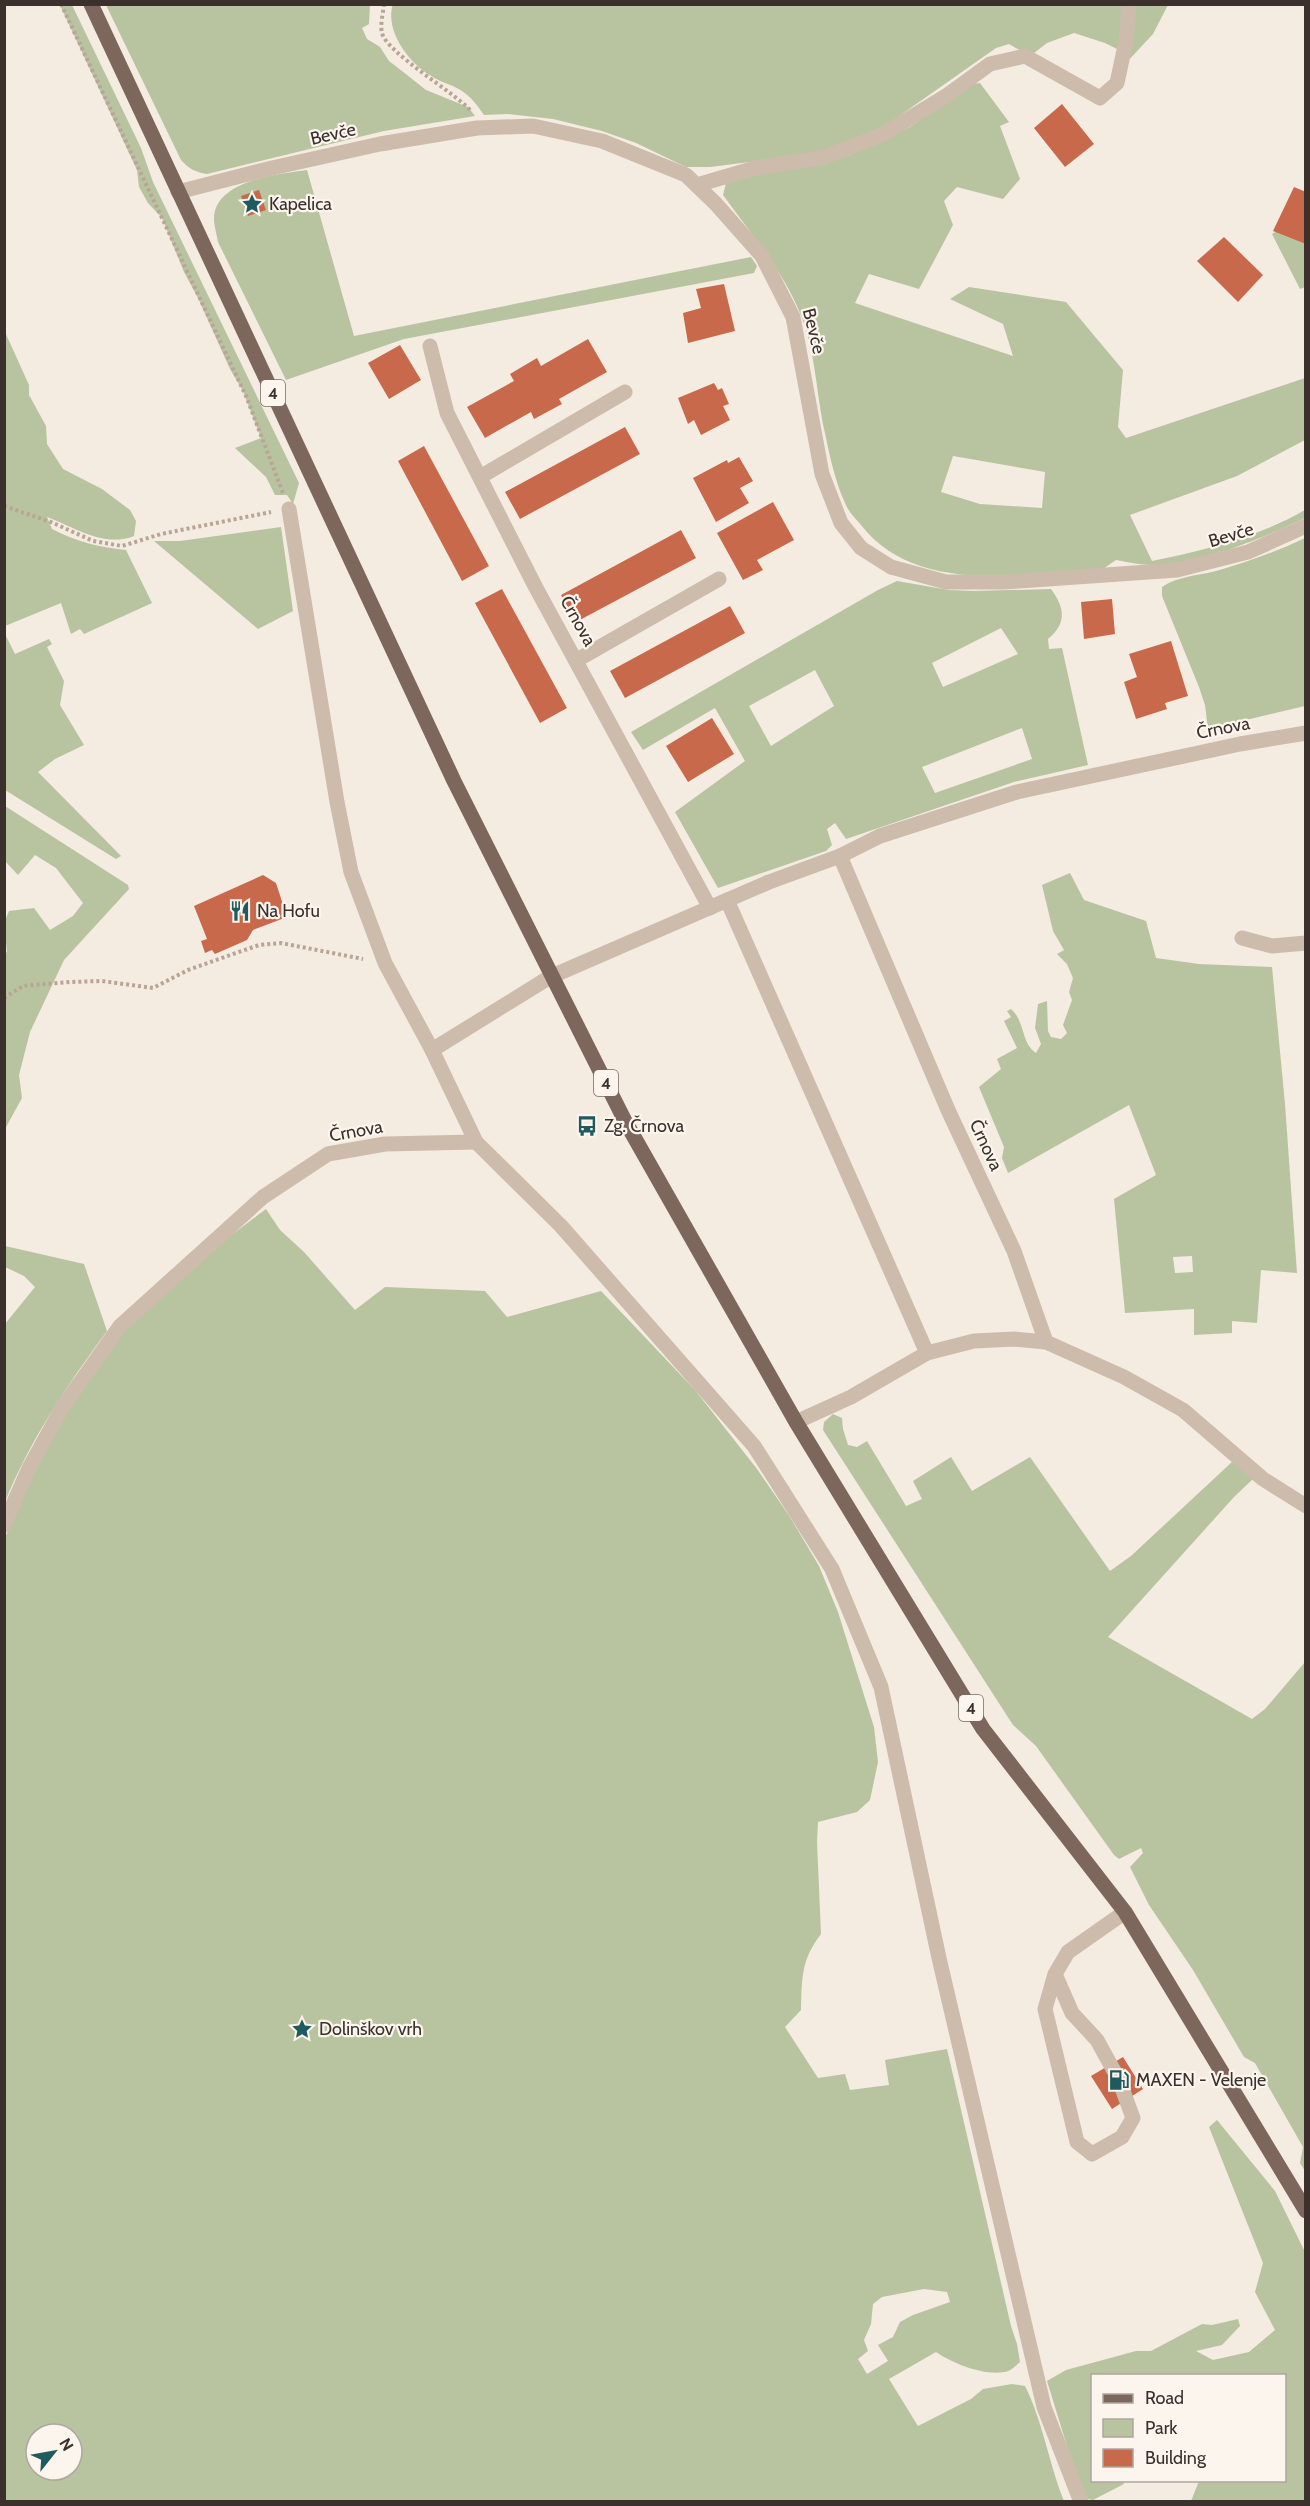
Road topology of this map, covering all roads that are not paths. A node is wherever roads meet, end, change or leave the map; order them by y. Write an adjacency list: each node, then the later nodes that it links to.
1 (91, 4): 4 (main road, 4)
2 (1129, 4): 3 (street)
3 (697, 185): 4 (street, Bevče); 9 (street, Bevče)
4 (178, 192): 18 (main road, 4)
5 (430, 346): 7 (street, Črnova)
6 (625, 392): 7 (street)
7 (480, 477): 11 (street, Črnova)
8 (289, 509): 19 (street)
9 (1305, 526)
10 (719, 579): 11 (street)
11 (577, 660): 15 (street, Črnova)
12 (1305, 733): 13 (street, Črnova)
13 (840, 856): 14 (street, Črnova); 21 (street, Črnova)
14 (727, 900): 15 (street, Črnova); 22 (street)
15 (710, 908): 18 (street, Črnova)
16 (1242, 938): 17 (street)
17 (1305, 943)
18 (550, 977): 19 (street, Črnova); 23 (main road, 4)
19 (432, 1050): 20 (street)
20 (476, 1142): 25 (street, Črnova); 29 (street)
21 (1046, 1342): 22 (street); 24 (street)
22 (927, 1353): 23 (street)
23 (796, 1422): 26 (main road, 4)
24 (1305, 1506)
25 (4, 1525)
26 (1125, 1912): 27 (street); 28 (main road, 4)
27 (1055, 1974): 27 (street)
28 (1305, 2211)
29 (1081, 2502)

